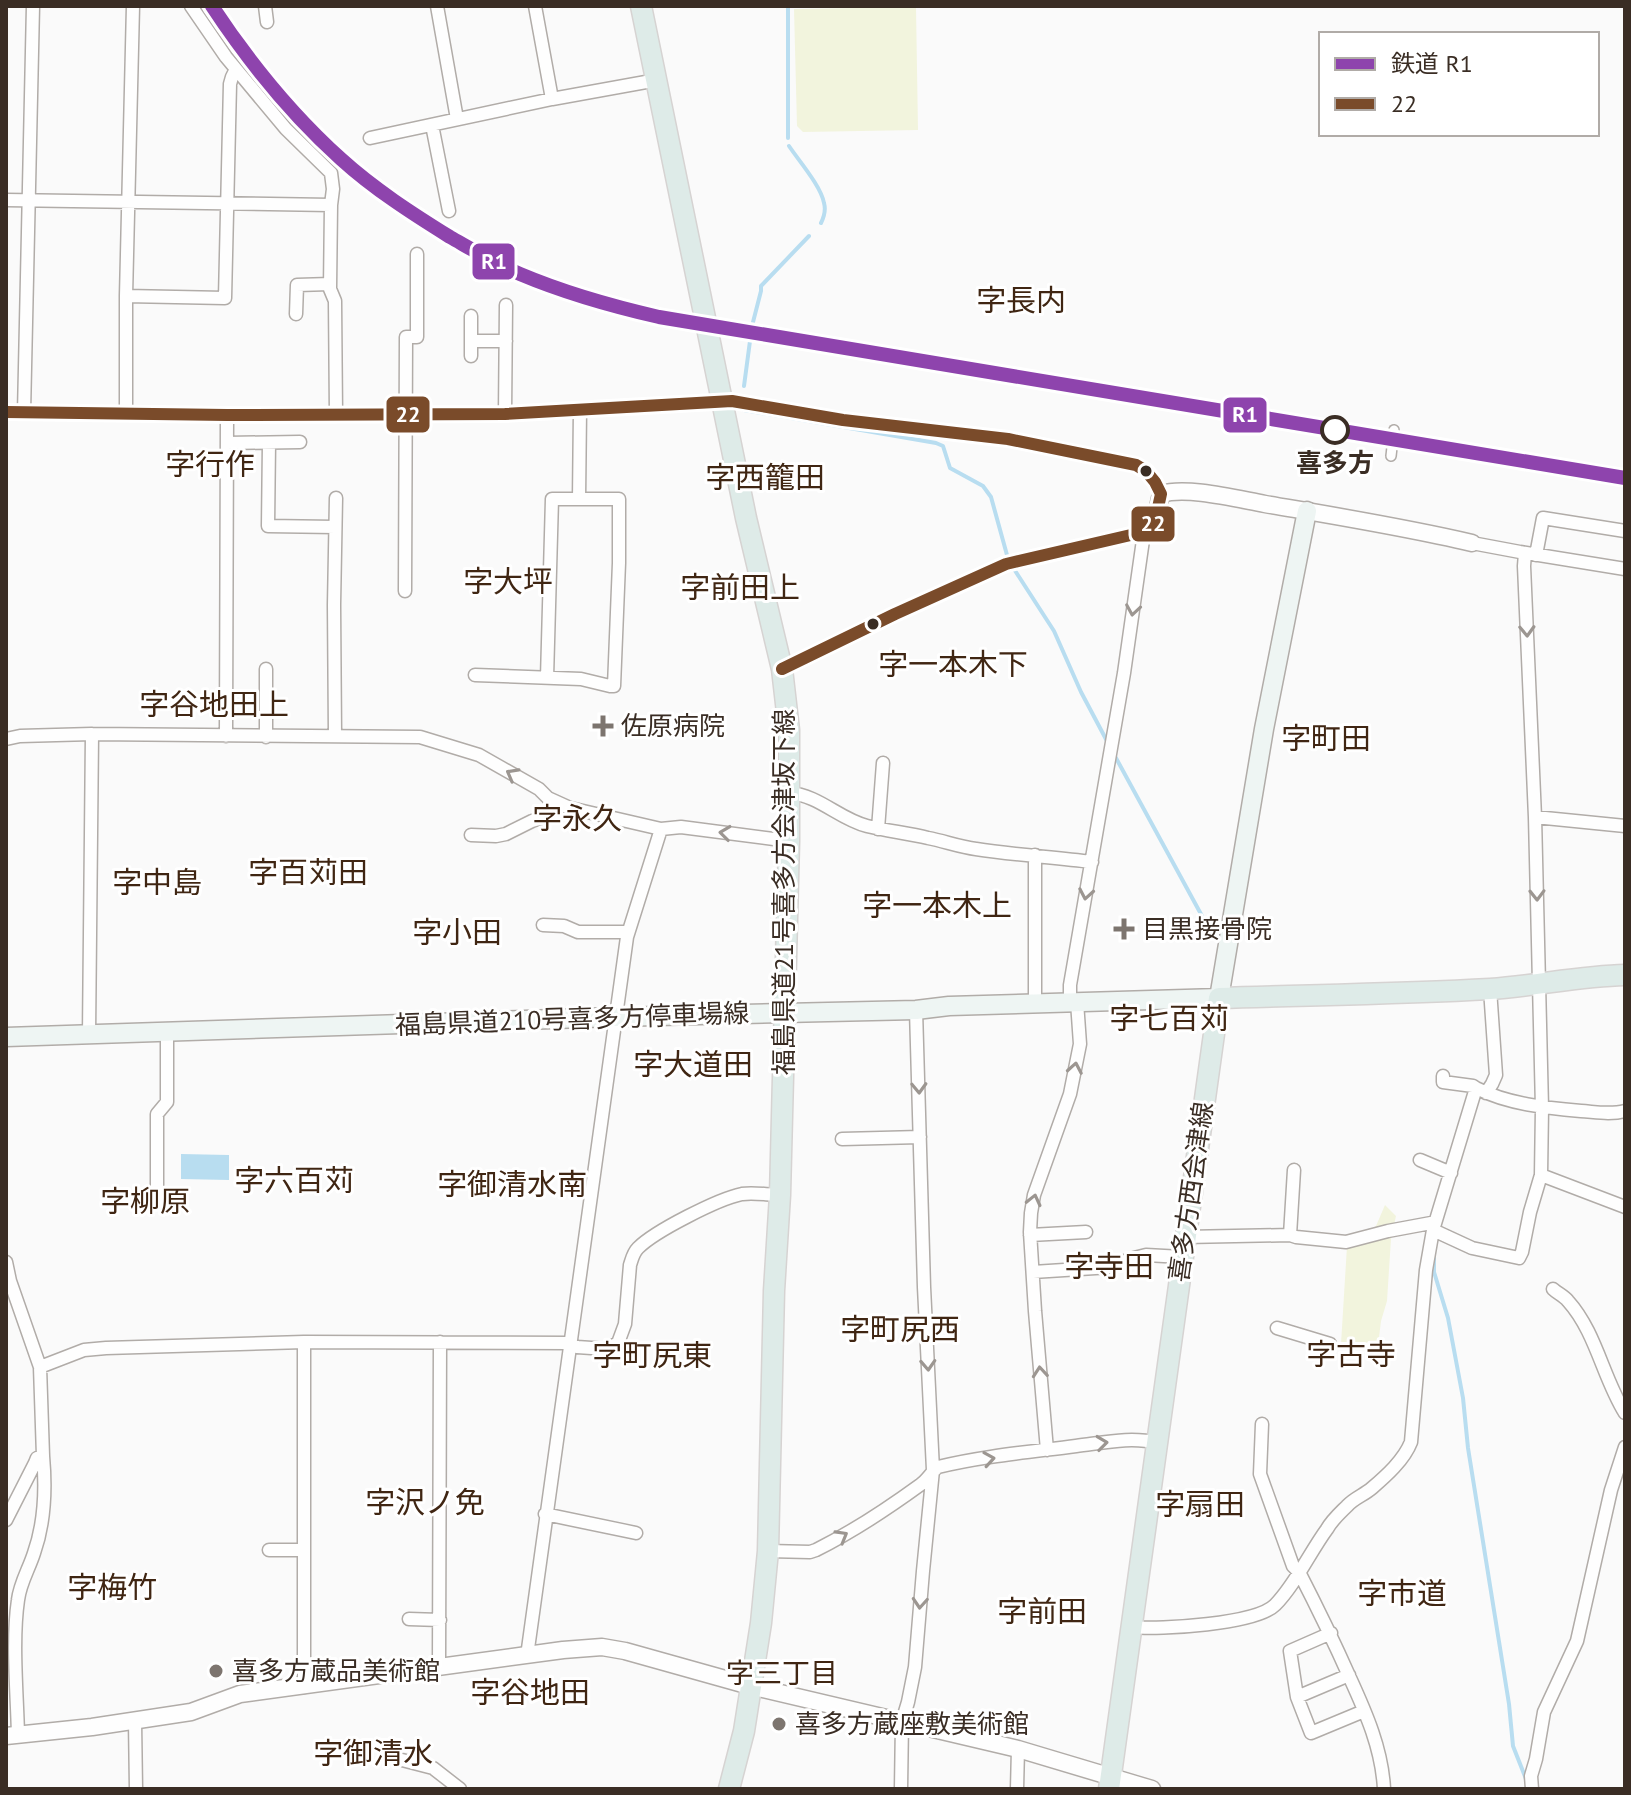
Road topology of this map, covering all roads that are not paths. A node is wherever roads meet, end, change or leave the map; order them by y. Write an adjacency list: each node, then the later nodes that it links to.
1 (33, 6): 16 (street)
2 (133, 6): 17 (street)
3 (191, 6): 9 (street)
4 (265, 6): 8 (street)
5 (437, 6): 12 (street)
6 (535, 6): 11 (street)
7 (641, 6): 10 (main road, 福島県道21号喜多方会津坂下線)
8 (267, 22)
9 (236, 69): 18 (street); 19 (street)
10 (657, 80): 11 (street); 30 (main road, 福島県道21号喜多方会津坂下線)
11 (552, 99): 12 (street)
12 (457, 119): 13 (street)
13 (432, 125): 14 (street); 20 (street)
14 (370, 138)
15 (6, 200): 16 (street)
16 (29, 201): 17 (street); 33 (street)
17 (128, 202): 18 (street); 23 (street)
18 (227, 204): 19 (street); 23 (street)
19 (331, 205): 22 (street)
20 (449, 211)
21 (417, 254): 38 (street)
22 (330, 284): 25 (street); 37 (street)
23 (126, 296): 34 (street)
24 (506, 305): 28 (street)
25 (296, 314)
26 (471, 316): 27 (street)
27 (471, 341): 28 (street); 29 (street)
28 (506, 341): 35 (street)
29 (471, 356)
30 (723, 402): 31 (street); 44 (street); 56 (main road, 福島県道21号喜多方会津坂下線)
31 (580, 410): 35 (street); 46 (street)
32 (6, 412): 33 (street)
33 (24, 413): 34 (street)
34 (126, 414): 36 (street)
35 (505, 414): 38 (street)
36 (227, 415): 37 (street); 41 (street)
37 (336, 415): 38 (street)
38 (404, 415): 54 (street)
39 (1394, 430): 43 (street)
40 (300, 442): 42 (street)
41 (227, 443): 42 (street); 60 (street)
42 (269, 443): 48 (street)
43 (1391, 456)
44 (1158, 488): 47 (street); 50 (street)
45 (336, 498): 48 (street)
46 (579, 499): 58 (street); 58 (street)
47 (1307, 511): 51 (street); 80 (main road)
48 (335, 527): 61 (street)
49 (1625, 531): 52 (street)
50 (1146, 532): 56 (street); 74 (street, one-way to 74)
51 (1472, 543): 52 (street)
52 (1531, 554): 53 (street); 67 (street, one-way to 67)
53 (1624, 565)
54 (405, 591)
55 (266, 669): 62 (street)
56 (782, 669): 65 (main road, 福島県道21号喜多方会津坂下線)
57 (475, 675): 58 (street)
58 (547, 678)
59 (92, 734): 60 (street); 63 (street); 87 (street)
60 (226, 736): 62 (street)
61 (335, 736): 62 (street); 66 (street, one-way to 61)
62 (266, 737)
63 (6, 739)
64 (883, 763): 70 (street)
65 (789, 793): 70 (street); 72 (main road, 福島県道21号喜多方会津坂下線)
66 (561, 804): 69 (street); 71 (street)
67 (1535, 817): 68 (street); 78 (street, one-way to 78)
68 (1625, 826)
69 (661, 829): 72 (street, one-way to 69); 76 (street)
70 (878, 829): 73 (street)
71 (471, 835)
72 (789, 841): 84 (main road, 福島県道21号喜多方会津坂下線)
73 (1035, 855): 74 (street); 82 (street)
74 (1092, 862): 81 (street, one-way to 81)
75 (543, 925): 76 (street)
76 (628, 932): 85 (street)
77 (1625, 975): 78 (main road)
78 (1540, 985): 79 (main road); 91 (street)
79 (1490, 989): 80 (main road); 90 (street)
80 (1219, 998): 81 (main road, 福島県道210号喜多方停車場線); 106 (main road, 喜多方西会津線)
81 (1074, 1002): 82 (main road, 福島県道210号喜多方停車場線); 104 (street, one-way to 81)
82 (1035, 1003): 83 (main road, 福島県道210号喜多方停車場線)
83 (916, 1010): 84 (main road, 福島県道210号喜多方停車場線); 93 (street, one-way to 93)
84 (784, 1013): 85 (main road, 福島県道210号喜多方停車場線); 100 (main road, 福島県道21号喜多方会津坂下線)
85 (615, 1017): 86 (main road, 福島県道210号喜多方停車場線); 113 (street)
86 (167, 1032): 87 (main road, 福島県道210号喜多方停車場線); 99 (street)
87 (89, 1035): 88 (main road, 福島県道210号喜多方停車場線)
88 (6, 1037)
89 (1443, 1076): 90 (street)
90 (1481, 1091): 91 (street); 97 (street)
91 (1542, 1108): 92 (street); 98 (street)
92 (1625, 1111)
93 (920, 1137): 94 (street); 122 (street, one-way to 122)
94 (842, 1139)
95 (1420, 1160): 97 (street)
96 (1294, 1170): 105 (street)
97 (1451, 1173): 102 (street)
98 (1541, 1175): 101 (street); 102 (street)
99 (157, 1195)
100 (780, 1195): 113 (street); 128 (main road, 福島県道21号喜多方会津坂下線)
101 (1625, 1207)
102 (1432, 1227): 105 (street); 129 (street)
103 (1086, 1232): 104 (street)
104 (1030, 1235): 108 (street)
105 (1290, 1235): 106 (street)
106 (1184, 1247): 108 (street); 118 (main road, 喜多方西会津線)
107 (6, 1262): 115 (street)
108 (1033, 1272): 120 (street, one-way to 108)
109 (1553, 1289): 116 (street)
110 (1277, 1328): 114 (street)
111 (304, 1342): 112 (street); 115 (street); 127 (street)
112 (440, 1342): 113 (street); 131 (street)
113 (570, 1343): 123 (street)
114 (1330, 1344)
115 (40, 1367): 121 (street)
116 (1625, 1413)
117 (1262, 1424): 129 (street)
118 (1157, 1443): 120 (street, one-way to 118); 132 (main road, 喜多方西会津線)
119 (1625, 1447): 154 (street)
120 (1047, 1450): 122 (street, one-way to 120)
121 (43, 1456): 124 (street); 143 (street)
122 (933, 1470): 128 (street, one-way to 122); 142 (street, one-way to 142)
123 (545, 1514): 125 (street); 134 (street)
124 (6, 1520)
125 (636, 1533)
126 (269, 1550): 127 (street)
127 (304, 1550): 138 (street)
128 (768, 1551): 137 (main road, 福島県道21号喜多方会津坂下線)
129 (1299, 1572): 132 (street); 133 (street)
130 (409, 1619): 131 (street)
131 (440, 1620): 135 (street)
132 (1132, 1627): 146 (main road, 喜多方西会津線)
133 (1331, 1633): 136 (street); 139 (street)
134 (527, 1656): 135 (street); 137 (street)
135 (439, 1667): 138 (street)
136 (1349, 1675): 139 (street); 140 (street)
137 (750, 1686): 142 (street); 149 (main road, 福島県道21号喜多方会津坂下線)
138 (304, 1687): 141 (street)
139 (1297, 1697): 140 (street)
140 (1364, 1711): 153 (street)
141 (135, 1721): 143 (street); 147 (street)
142 (902, 1722): 144 (street); 150 (street)
143 (12, 1735)
144 (1018, 1749): 146 (street); 151 (street)
145 (402, 1760): 148 (street)
146 (1110, 1783): 152 (street)
147 (136, 1789)
148 (460, 1789)
149 (729, 1789)
150 (901, 1789)
151 (1017, 1789)
152 (1152, 1789)
153 (1384, 1789)
154 (1532, 1789)

